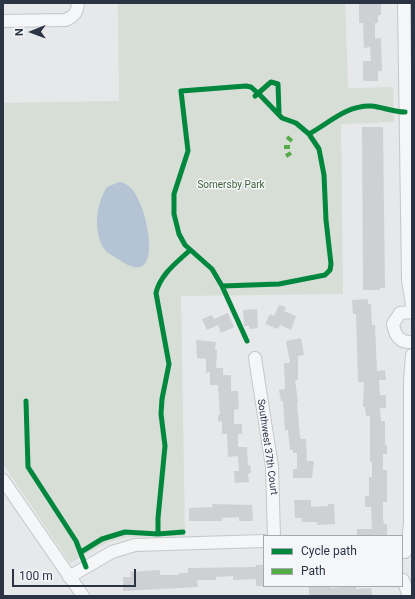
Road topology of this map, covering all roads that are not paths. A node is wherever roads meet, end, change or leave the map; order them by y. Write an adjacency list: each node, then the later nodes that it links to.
1 (78, 3): 3 (street)
2 (404, 3): 4 (street)
3 (3, 21)
4 (408, 280): 5 (street); 6 (street)
5 (412, 305)
6 (406, 313): 7 (street)
7 (407, 342): 10 (street)
8 (412, 355): 10 (street)
9 (255, 358): 13 (street, Southwest 37th Court)
10 (410, 381): 12 (street)
11 (3, 480): 16 (street)
12 (411, 528): 15 (street)
13 (274, 535)
14 (263, 541): 16 (street)
15 (406, 553)
16 (70, 577): 18 (street)
17 (406, 580): 19 (street)
18 (82, 596)
19 (409, 596)

